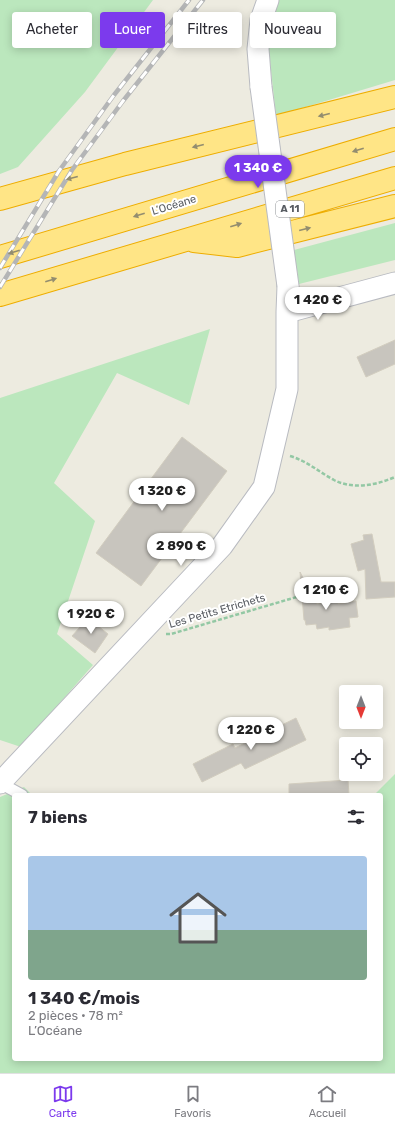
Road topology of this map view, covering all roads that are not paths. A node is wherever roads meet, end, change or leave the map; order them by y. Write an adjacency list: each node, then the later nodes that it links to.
1 (268, 0): 11 (street, bridge)
2 (395, 97): 5 (highway, one-way to 5)
3 (395, 139): 8 (highway, L’Océane, one-way to 8)
4 (395, 178): 7 (highway, A 11, one-way to 4)
5 (0, 199)
6 (395, 206): 7 (highway, one-way to 6)
7 (185, 240): 10 (highway, A 11, one-way to 7)
8 (0, 257)
9 (395, 283): 11 (street)
10 (0, 295)
11 (287, 312): 12 (street)
12 (0, 783): 13 (lane)
13 (18, 793)

